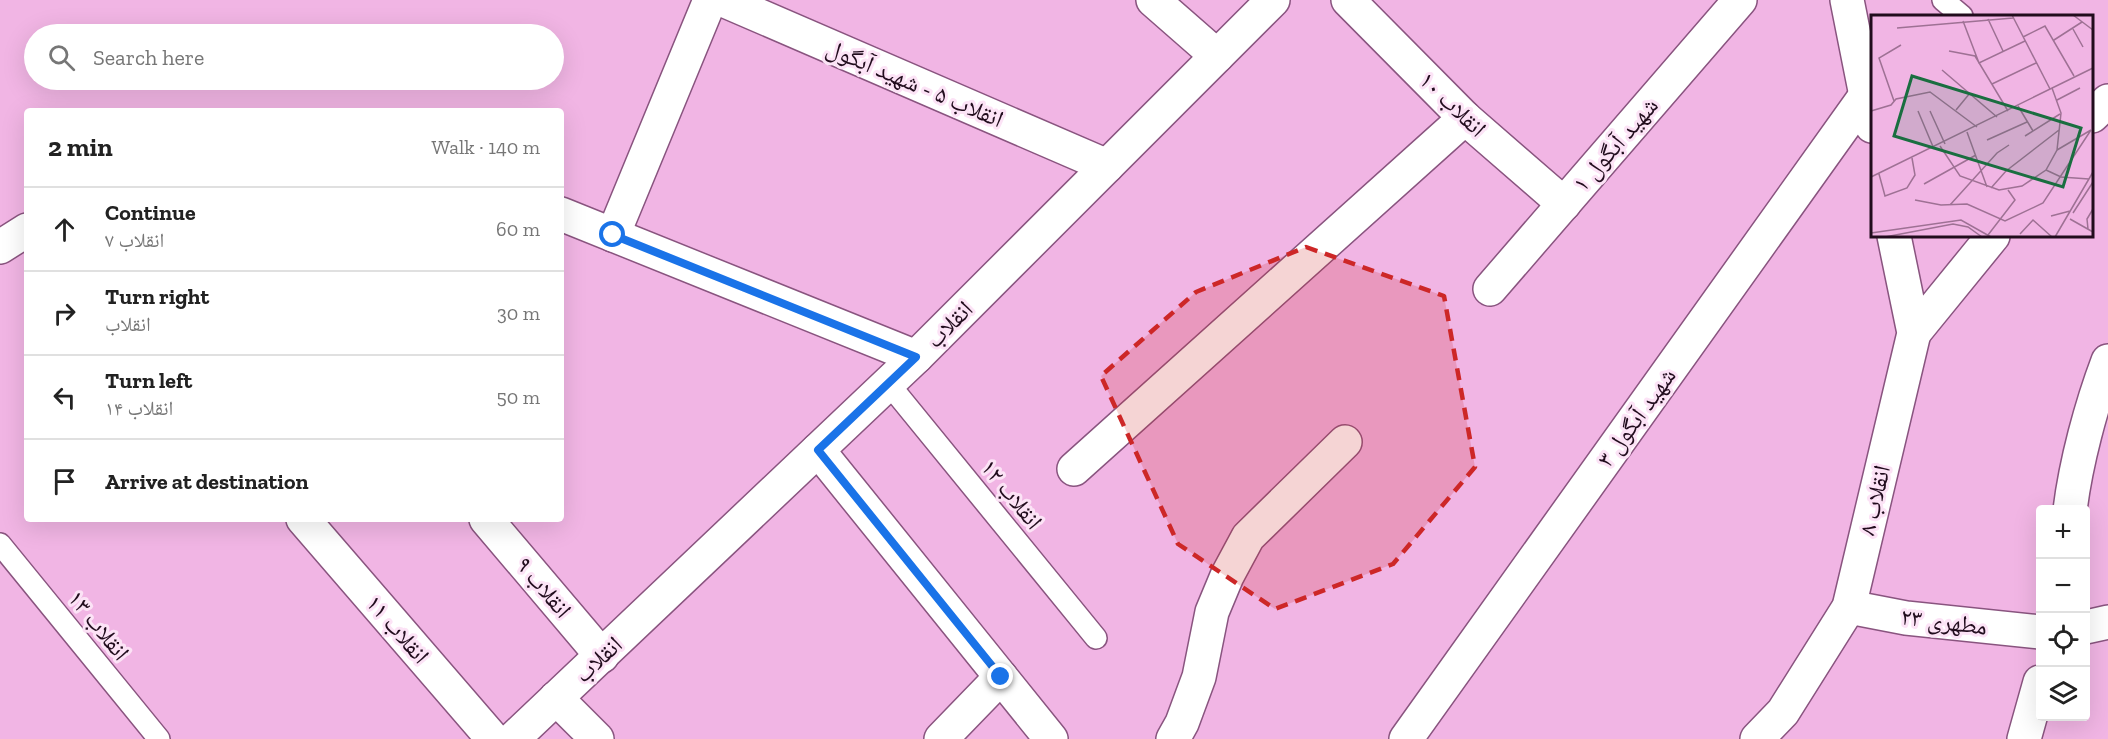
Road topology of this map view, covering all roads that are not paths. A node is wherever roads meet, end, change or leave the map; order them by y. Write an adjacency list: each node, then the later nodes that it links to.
1 (710, 0): 19 (street)
2 (723, 0): 15 (street, انقلاب ۵ - شهید آبگول)
3 (1153, 0): 10 (street)
4 (1274, 0): 10 (street, انقلاب)
5 (1348, 0): 14 (street, انقلاب ۱۰)
6 (1740, 0): 16 (street, شهید آبگول ۱)
7 (1847, 0): 12 (street)
8 (1942, 0): 9 (lane)
9 (1961, 15)
10 (1217, 56): 15 (street, انقلاب)
11 (2108, 101): 13 (street)
12 (1869, 110): 51 (street, شهید آبگول ۳)
13 (2093, 114)
14 (1465, 118): 16 (street, انقلاب ۱۰); 30 (street)
15 (1107, 166): 25 (street, انقلاب)
16 (1564, 204): 23 (street, شهید آبگول ۱)
17 (564, 215): 19 (street)
18 (24, 232): 22 (street)
19 (613, 235): 25 (street)
20 (1894, 237): 24 (street, انقلاب ۸)
21 (1992, 237): 24 (street)
22 (0, 247)
23 (1490, 289)
24 (1914, 333): 35 (street, انقلاب ۸)
25 (916, 357): 27 (street, انقلاب)
26 (2108, 361): 31 (street)
27 (888, 383): 29 (street, انقلاب); 39 (lane, انقلاب ۱۲)
28 (1345, 442): 50 (street)
29 (818, 450): 40 (street, انقلاب); 41 (street)
30 (1074, 469)
31 (2071, 505)
32 (306, 522): 45 (street, انقلاب ۱۱)
33 (489, 522): 40 (street, انقلاب ۹)
34 (0, 544): 44 (lane, انقلاب ۱۳)
35 (1849, 607): 38 (street, مطهری ۲۳); 52 (street, انقلاب ۸)
36 (2108, 622): 37 (street)
37 (2090, 626)
38 (2036, 632)
39 (1096, 638)
40 (602, 656): 43 (street, انقلاب)
41 (1001, 677): 48 (street); 49 (street)
42 (2036, 696): 53 (street)
43 (556, 698): 46 (street, انقلاب); 47 (street)
44 (159, 739)
45 (494, 739)
46 (513, 739)
47 (597, 739)
48 (941, 739)
49 (1051, 739)
50 (1173, 739)
51 (1406, 739)
52 (1757, 739)
53 (2024, 739)

